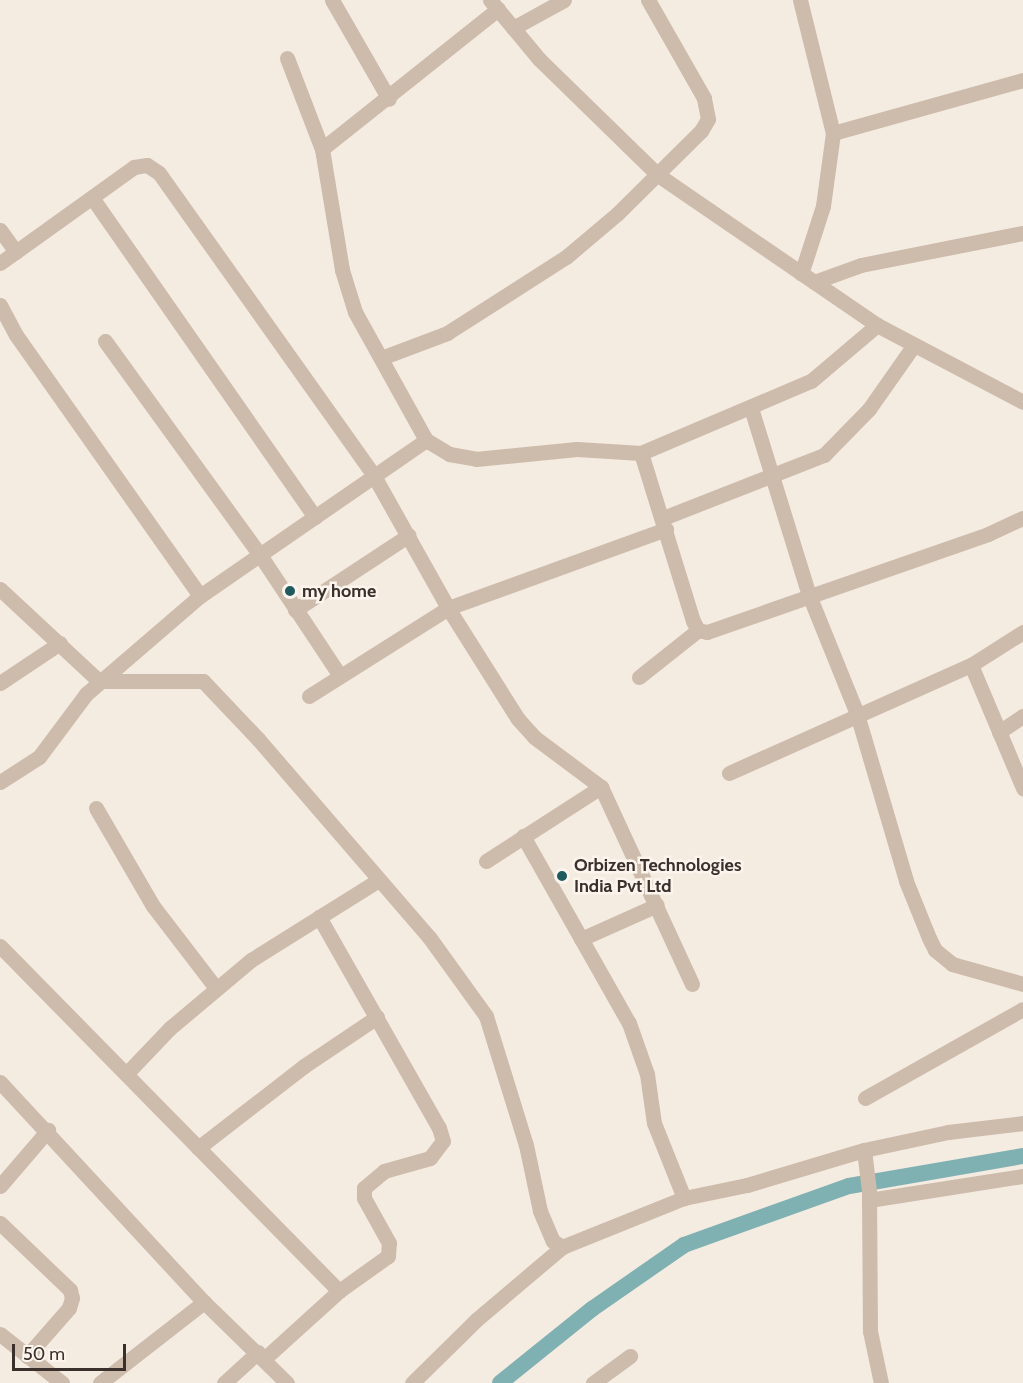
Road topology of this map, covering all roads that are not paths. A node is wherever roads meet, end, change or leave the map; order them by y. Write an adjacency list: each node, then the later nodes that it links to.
1 (332, 0): 9 (street)
2 (564, 0): 6 (street)
3 (648, 0): 12 (street)
4 (800, 0): 10 (street)
5 (494, 5): 6 (street); 9 (street)
6 (513, 28): 12 (street)
7 (286, 58): 11 (street)
8 (1023, 80): 10 (street)
9 (389, 99): 11 (street)
10 (833, 133): 18 (street)
11 (322, 149): 23 (street)
12 (658, 175): 18 (street); 23 (street)
13 (93, 199): 16 (street); 28 (street); 30 (street)
14 (0, 230): 16 (street)
15 (1023, 232): 18 (street)
16 (16, 252): 17 (street)
17 (0, 263)
18 (807, 278): 20 (street)
19 (0, 305): 37 (street)
20 (877, 325): 22 (street); 25 (street)
21 (105, 341): 34 (street)
22 (914, 345): 24 (street); 29 (street)
23 (381, 358): 26 (street)
24 (1023, 402)
25 (751, 408): 27 (street); 29 (street)
26 (426, 440): 27 (street); 28 (street)
27 (641, 453): 32 (street)
28 (374, 476): 30 (street); 33 (street)
29 (771, 476): 32 (street); 36 (street)
30 (315, 517): 34 (street)
31 (1023, 518): 36 (street)
32 (664, 523): 38 (street); 40 (street)
33 (409, 535): 38 (street); 39 (street)
34 (260, 555): 37 (street); 39 (street)
35 (0, 589): 42 (street)
36 (809, 595): 40 (street); 49 (street)
37 (200, 596): 46 (street)
38 (448, 608): 44 (street); 54 (street)
39 (295, 610): 44 (street)
40 (698, 630): 45 (street)
41 (1023, 632): 43 (street)
42 (60, 643): 46 (street); 47 (street)
43 (971, 665): 49 (street); 51 (street)
44 (340, 676): 48 (street)
45 (639, 677)
46 (99, 681): 53 (street); 59 (street)
47 (0, 683)
48 (309, 696)
49 (857, 714): 52 (street); 65 (street)
50 (1023, 716): 51 (street)
51 (999, 732): 55 (street)
52 (729, 773)
53 (0, 782)
54 (601, 787): 57 (street); 60 (street)
55 (1023, 788)
56 (96, 808): 66 (street)
57 (523, 836): 58 (street); 62 (street)
58 (486, 861)
59 (377, 881): 61 (street); 81 (street)
60 (657, 905): 62 (street); 64 (street)
61 (319, 917): 66 (street); 68 (street)
62 (581, 939): 79 (street)
63 (0, 946): 69 (street)
64 (692, 984)
65 (1023, 984)
66 (216, 988): 69 (street)
67 (1023, 1009): 71 (street)
68 (377, 1017): 74 (street); 82 (street)
69 (128, 1072): 74 (street)
70 (0, 1082): 73 (street)
71 (865, 1098)
72 (1023, 1123): 75 (street)
73 (48, 1130): 77 (street); 83 (street)
74 (198, 1148): 82 (street)
75 (865, 1156): 78 (street); 79 (street)
76 (1023, 1176): 78 (street)
77 (0, 1186)
78 (869, 1195): 94 (street)
79 (684, 1198): 81 (street)
80 (0, 1223): 85 (street)
81 (562, 1247): 92 (street)
82 (339, 1292): 86 (street)
83 (204, 1302): 86 (street); 89 (street)
84 (0, 1334): 85 (street)
85 (27, 1356): 88 (street)
86 (261, 1356): 90 (street); 91 (street)
87 (630, 1356): 93 (street)
88 (62, 1383)
89 (100, 1383)
90 (224, 1383)
91 (287, 1383)
92 (412, 1383)
93 (593, 1383)
94 (880, 1383)

